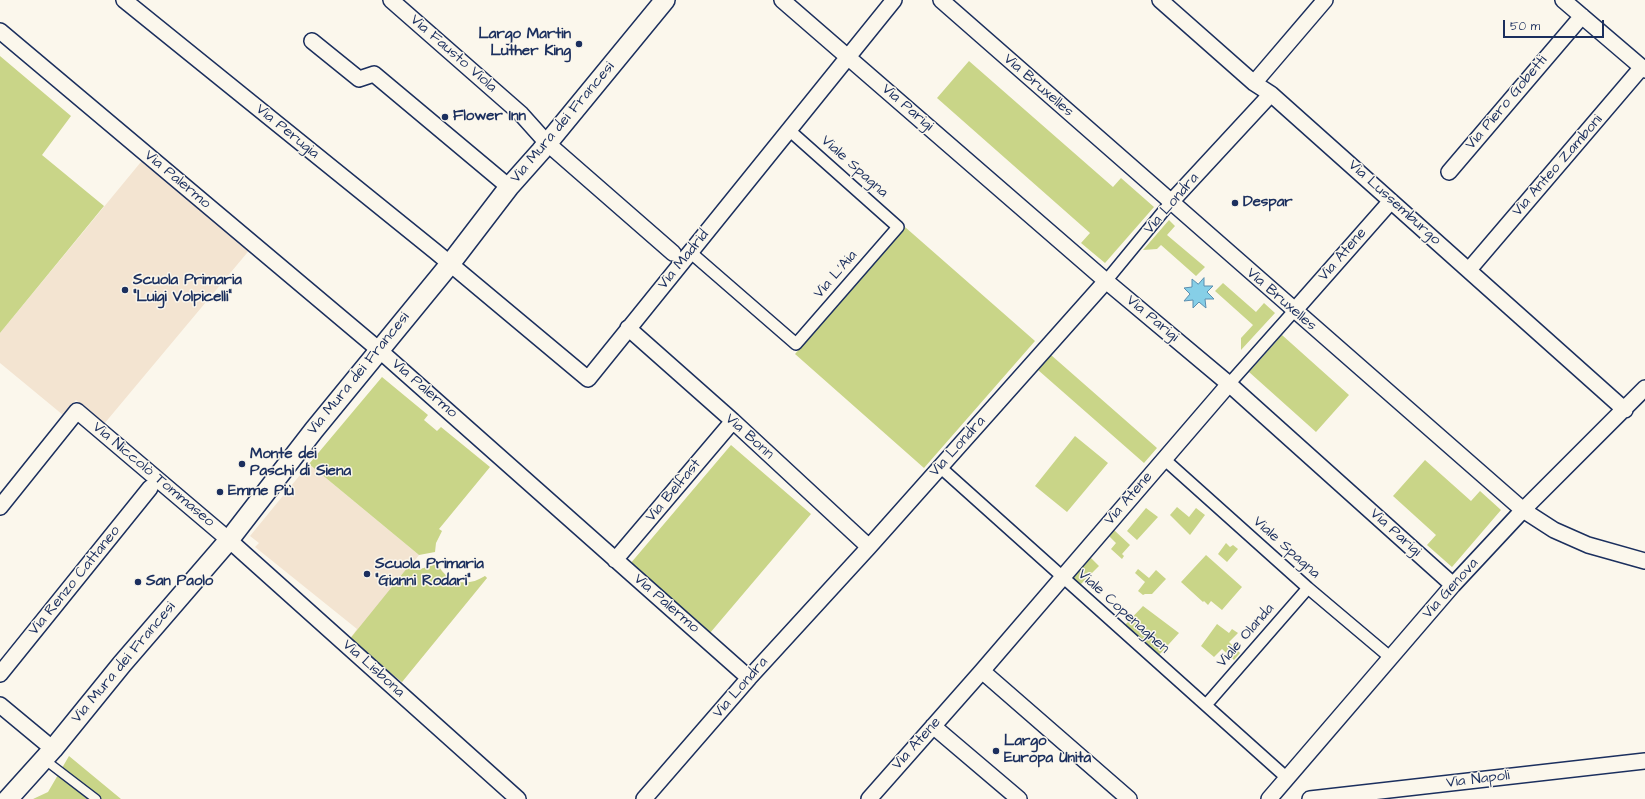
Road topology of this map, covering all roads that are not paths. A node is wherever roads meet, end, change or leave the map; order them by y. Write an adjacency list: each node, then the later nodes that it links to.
1 (124, 0): 26 (street, Via Perugia)
2 (391, 0): 18 (street, Via Fausto Viola)
3 (665, 0): 18 (street, Via Mura dei Francesi)
4 (782, 0): 13 (street, Via Parigi)
5 (894, 0): 13 (street, Via Madrid)
6 (942, 0): 22 (street, Via Bruxelles)
7 (1160, 0): 15 (street, Via Lussemburgo)
8 (1325, 0): 15 (street)
9 (1563, 0): 10 (street)
10 (1582, 16): 14 (street); 19 (street, Via Piero Gobetti)
11 (0, 31): 31 (street, Via Palermo)
12 (312, 41): 20 (street)
13 (848, 57): 17 (street, Via Madrid); 28 (street, Via Parigi)
14 (1644, 69): 27 (street, Via Anteo Zamboni)
15 (1254, 83): 16 (street, Via Lussemburgo)
16 (1271, 94): 21 (street, Via Lussemburgo); 22 (street, Via Londra)
17 (789, 130): 23 (street, Viale Spagna); 24 (street, Via Madrid)
18 (547, 143): 20 (street, Via Mura dei Francesi); 25 (street, Via Fausto Viola)
19 (1449, 172)
20 (508, 187): 26 (street, Via Mura dei Francesi)
21 (1391, 201): 29 (street, Via Atene); 34 (street, Via Lussemburgo)
22 (1171, 202): 28 (street, Via Londra); 29 (street, Via Bruxelles)
23 (898, 227): 24 (street, Via L'Aia)
24 (690, 252): 30 (street, Via Madrid)
25 (673, 253)
26 (450, 264): 30 (street, Via Madrid); 31 (street, Via Mura dei Francesi)
27 (1473, 265)
28 (1106, 281): 32 (street, Via Parigi); 37 (street, Via Londra)
29 (1294, 311): 32 (street, Via Atene); 40 (street, Via Bruxelles)
30 (628, 328): 35 (street, Via Bonn)
31 (378, 349): 41 (street, Via Mura dei Francesi); 43 (street, Via Palermo)
32 (1229, 384): 36 (street, Via Atene); 46 (street, Via Parigi)
33 (1645, 388): 34 (street, Via Genova)
34 (1625, 410): 40 (street, Via Genova)
35 (733, 421): 42 (street, Via Bonn); 43 (street, Via Belfast)
36 (1164, 459): 45 (street, Via Atene); 47 (street, Viale Spagna)
37 (940, 467): 42 (street, Via Londra); 45 (street, Viale Copenaghen)
38 (150, 488): 50 (street, Via Renzo Cattaneo)
39 (0, 507): 41 (street, Via Niccolò Tommaseo)
40 (1523, 510): 44 (street, Via Bruxelles); 46 (street, Via Genova)
41 (229, 540): 55 (street, Via Mura dei Francesi); 63 (street, Via Lisbona)
42 (869, 547): 51 (street, Via Londra)
43 (615, 560): 51 (street, Via Palermo)
44 (1645, 561)
45 (1062, 577): 49 (street, Via Atene); 53 (street, Viale Copenaghen)
46 (1454, 585): 48 (street, Via Genova)
47 (1308, 588): 48 (street, Viale Spagna); 53 (street, Viale Olanda)
48 (1391, 658): 57 (street, Via Genova)
49 (982, 671): 54 (street, Via Atene); 58 (street)
50 (0, 674)
51 (749, 678): 64 (street, Via Londra)
52 (0, 705): 55 (street)
53 (1206, 705): 57 (street, Viale Copenaghen)
54 (933, 726): 65 (street, Via Atene); 66 (street)
55 (49, 754): 60 (street, Via Mura dei Francesi); 61 (street, Via Mura dei Francesi); 62 (lane)
56 (1645, 761): 68 (street, Via Napoli)
57 (1287, 778): 59 (street, Via Genova)
58 (1112, 793): 67 (street)
59 (1276, 797)
60 (8, 799)
61 (18, 799)
62 (96, 799)
63 (518, 799)
64 (644, 799)
65 (869, 799)
66 (1019, 799)
67 (1129, 799)
68 (1310, 799)

